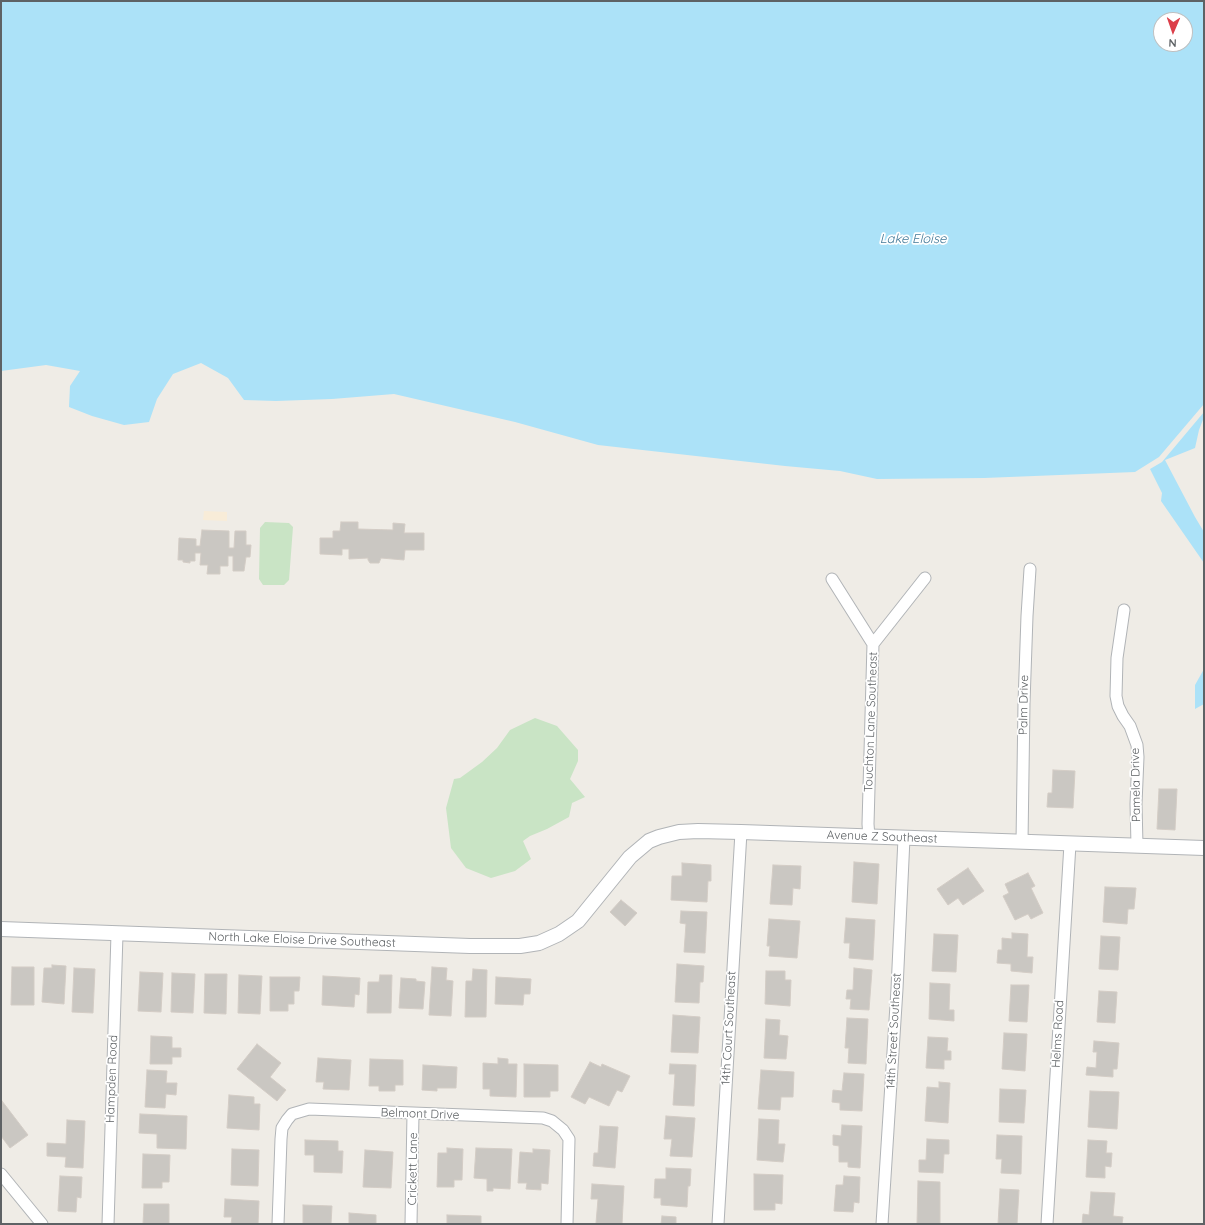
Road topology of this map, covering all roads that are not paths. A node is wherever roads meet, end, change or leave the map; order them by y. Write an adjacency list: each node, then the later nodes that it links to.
1 (1030, 569): 9 (street, Palm Drive)
2 (925, 578): 5 (street, Touchton Lane Southeast)
3 (832, 579): 5 (street)
4 (1124, 610): 11 (street, Pamela Drive)
5 (874, 644): 7 (street, Touchton Lane Southeast)
6 (741, 832): 7 (street, Avenue Z Southeast); 13 (street, Avenue Z Southeast); 23 (street, 14th Court Southeast)
7 (869, 837): 8 (street, Avenue Z Southeast)
8 (904, 838): 9 (street, Avenue Z Southeast); 24 (street, 14th Street Southeast)
9 (1022, 842): 10 (street, Avenue Z Southeast)
10 (1070, 844): 11 (street, Avenue Z Southeast); 25 (street, Helms Road)
11 (1138, 845): 12 (street, Avenue Z Southeast)
12 (1204, 848)
13 (590, 906): 15 (street, North Lake Eloise Drive Southeast)
14 (1, 929): 15 (street, North Lake Eloise Drive Southeast)
15 (117, 934): 19 (street, Hampden Road)
16 (414, 1114): 20 (street, Belmont Drive); 21 (street, Crickett Lane); 22 (street, Belmont Drive)
17 (1, 1174): 18 (street)
18 (42, 1224)
19 (108, 1224)
20 (278, 1224)
21 (411, 1224)
22 (567, 1224)
23 (718, 1224)
24 (882, 1224)
25 (1047, 1224)

